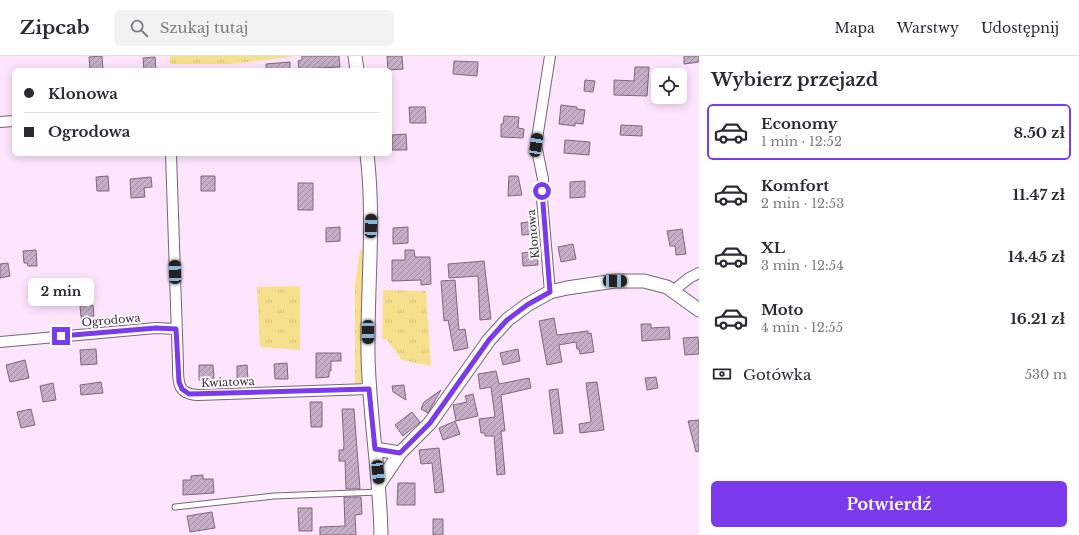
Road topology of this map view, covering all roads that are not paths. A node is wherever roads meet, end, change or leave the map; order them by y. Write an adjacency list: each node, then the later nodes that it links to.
1 (355, 56): 3 (street)
2 (550, 56): 10 (street, Klonowa)
3 (357, 68)
4 (12, 121): 5 (street)
5 (0, 122)
6 (170, 156): 12 (street, Kwiatowa)
7 (367, 156): 14 (street)
8 (699, 273): 9 (street)
9 (673, 291): 10 (street); 11 (street)
10 (550, 292): 16 (street)
11 (699, 310)
12 (176, 329): 13 (street, Ogrodowa); 14 (street, Kwiatowa)
13 (0, 342)
14 (369, 389): 15 (street)
15 (375, 449): 16 (street); 17 (street)
16 (400, 453): 17 (street)
17 (379, 488): 18 (lane); 19 (street)
18 (175, 507)
19 (381, 535)

